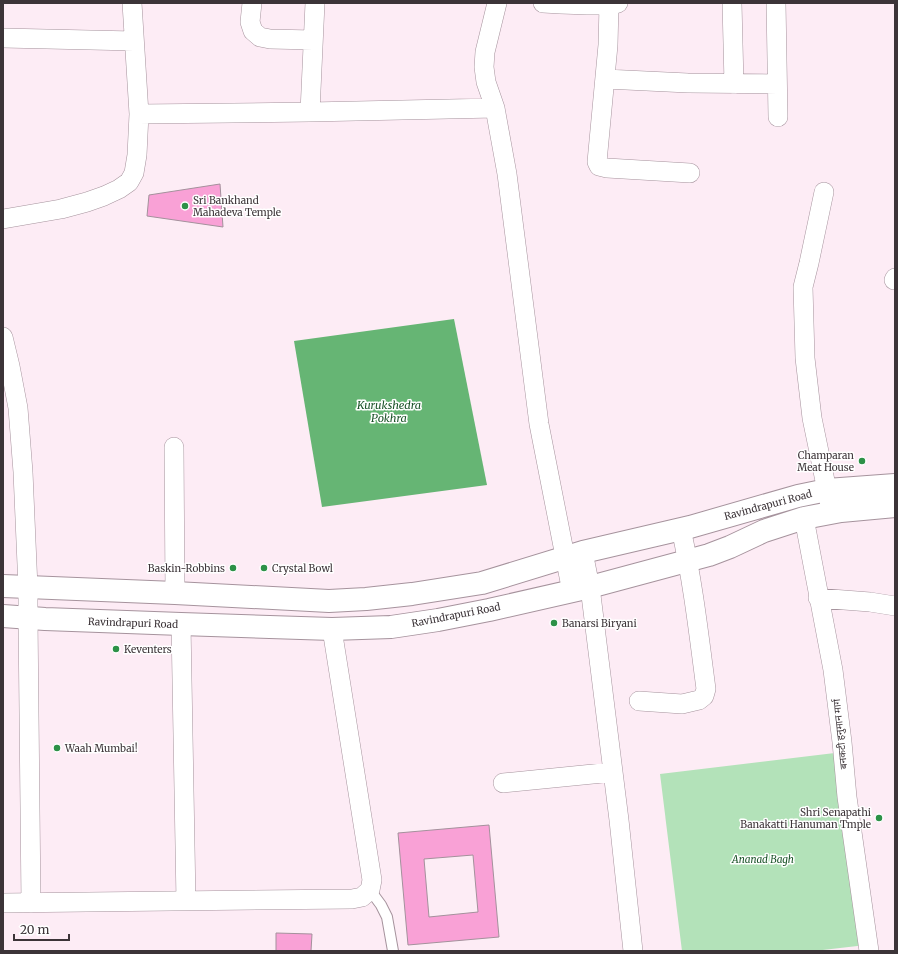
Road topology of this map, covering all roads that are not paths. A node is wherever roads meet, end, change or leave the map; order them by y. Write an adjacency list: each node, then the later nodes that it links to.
1 (132, 3): 11 (street)
2 (252, 3): 10 (street)
3 (315, 3): 10 (street)
4 (496, 3): 15 (street)
5 (543, 3): 8 (street)
6 (732, 3): 13 (street)
7 (776, 3): 14 (street)
8 (613, 4): 12 (street)
9 (3, 38): 11 (street)
10 (313, 40): 16 (street)
11 (134, 41): 17 (street)
12 (605, 79): 13 (street); 19 (street)
13 (734, 84): 14 (street)
14 (777, 84): 18 (street)
15 (495, 108): 16 (street); 30 (street)
16 (310, 112): 17 (street)
17 (139, 114): 21 (street)
18 (778, 117)
19 (690, 173)
20 (824, 192): 25 (street)
21 (3, 219)
22 (3, 337): 33 (street)
23 (174, 447): 35 (street)
24 (895, 485): 25 (main road, Ravindrapuri Road)
25 (827, 490): 27 (street); 29 (main road, Ravindrapuri Road)
26 (895, 506): 27 (main road, Ravindrapuri Road)
27 (831, 512): 28 (main road, Ravindrapuri Road)
28 (804, 518): 31 (main road, Ravindrapuri Road); 36 (street, बनकटी हनुमान मार्ग)
29 (681, 529): 30 (main road, Ravindrapuri Road); 31 (street)
30 (574, 554): 34 (street); 35 (main road, Ravindrapuri Road)
31 (688, 561): 34 (main road, Ravindrapuri Road); 42 (street)
32 (3, 586): 33 (main road, Ravindrapuri Road)
33 (28, 588): 35 (main road, Ravindrapuri Road); 39 (street)
34 (581, 589): 41 (main road, Ravindrapuri Road); 43 (street)
35 (175, 593)
36 (818, 598): 37 (street); 51 (street, बनकटी हनुमान मार्ग)
37 (895, 606)
38 (3, 616): 39 (main road, Ravindrapuri Road)
39 (28, 618): 40 (main road, Ravindrapuri Road); 48 (street)
40 (181, 624): 41 (main road, Ravindrapuri Road); 46 (street)
41 (332, 629): 45 (street)
42 (639, 701)
43 (613, 772): 44 (street); 50 (street)
44 (504, 783)
45 (370, 890): 46 (street); 49 (lane)
46 (186, 901): 48 (street)
47 (3, 903): 48 (street)
48 (31, 903)
49 (393, 951)
50 (633, 951)
51 (869, 951)

